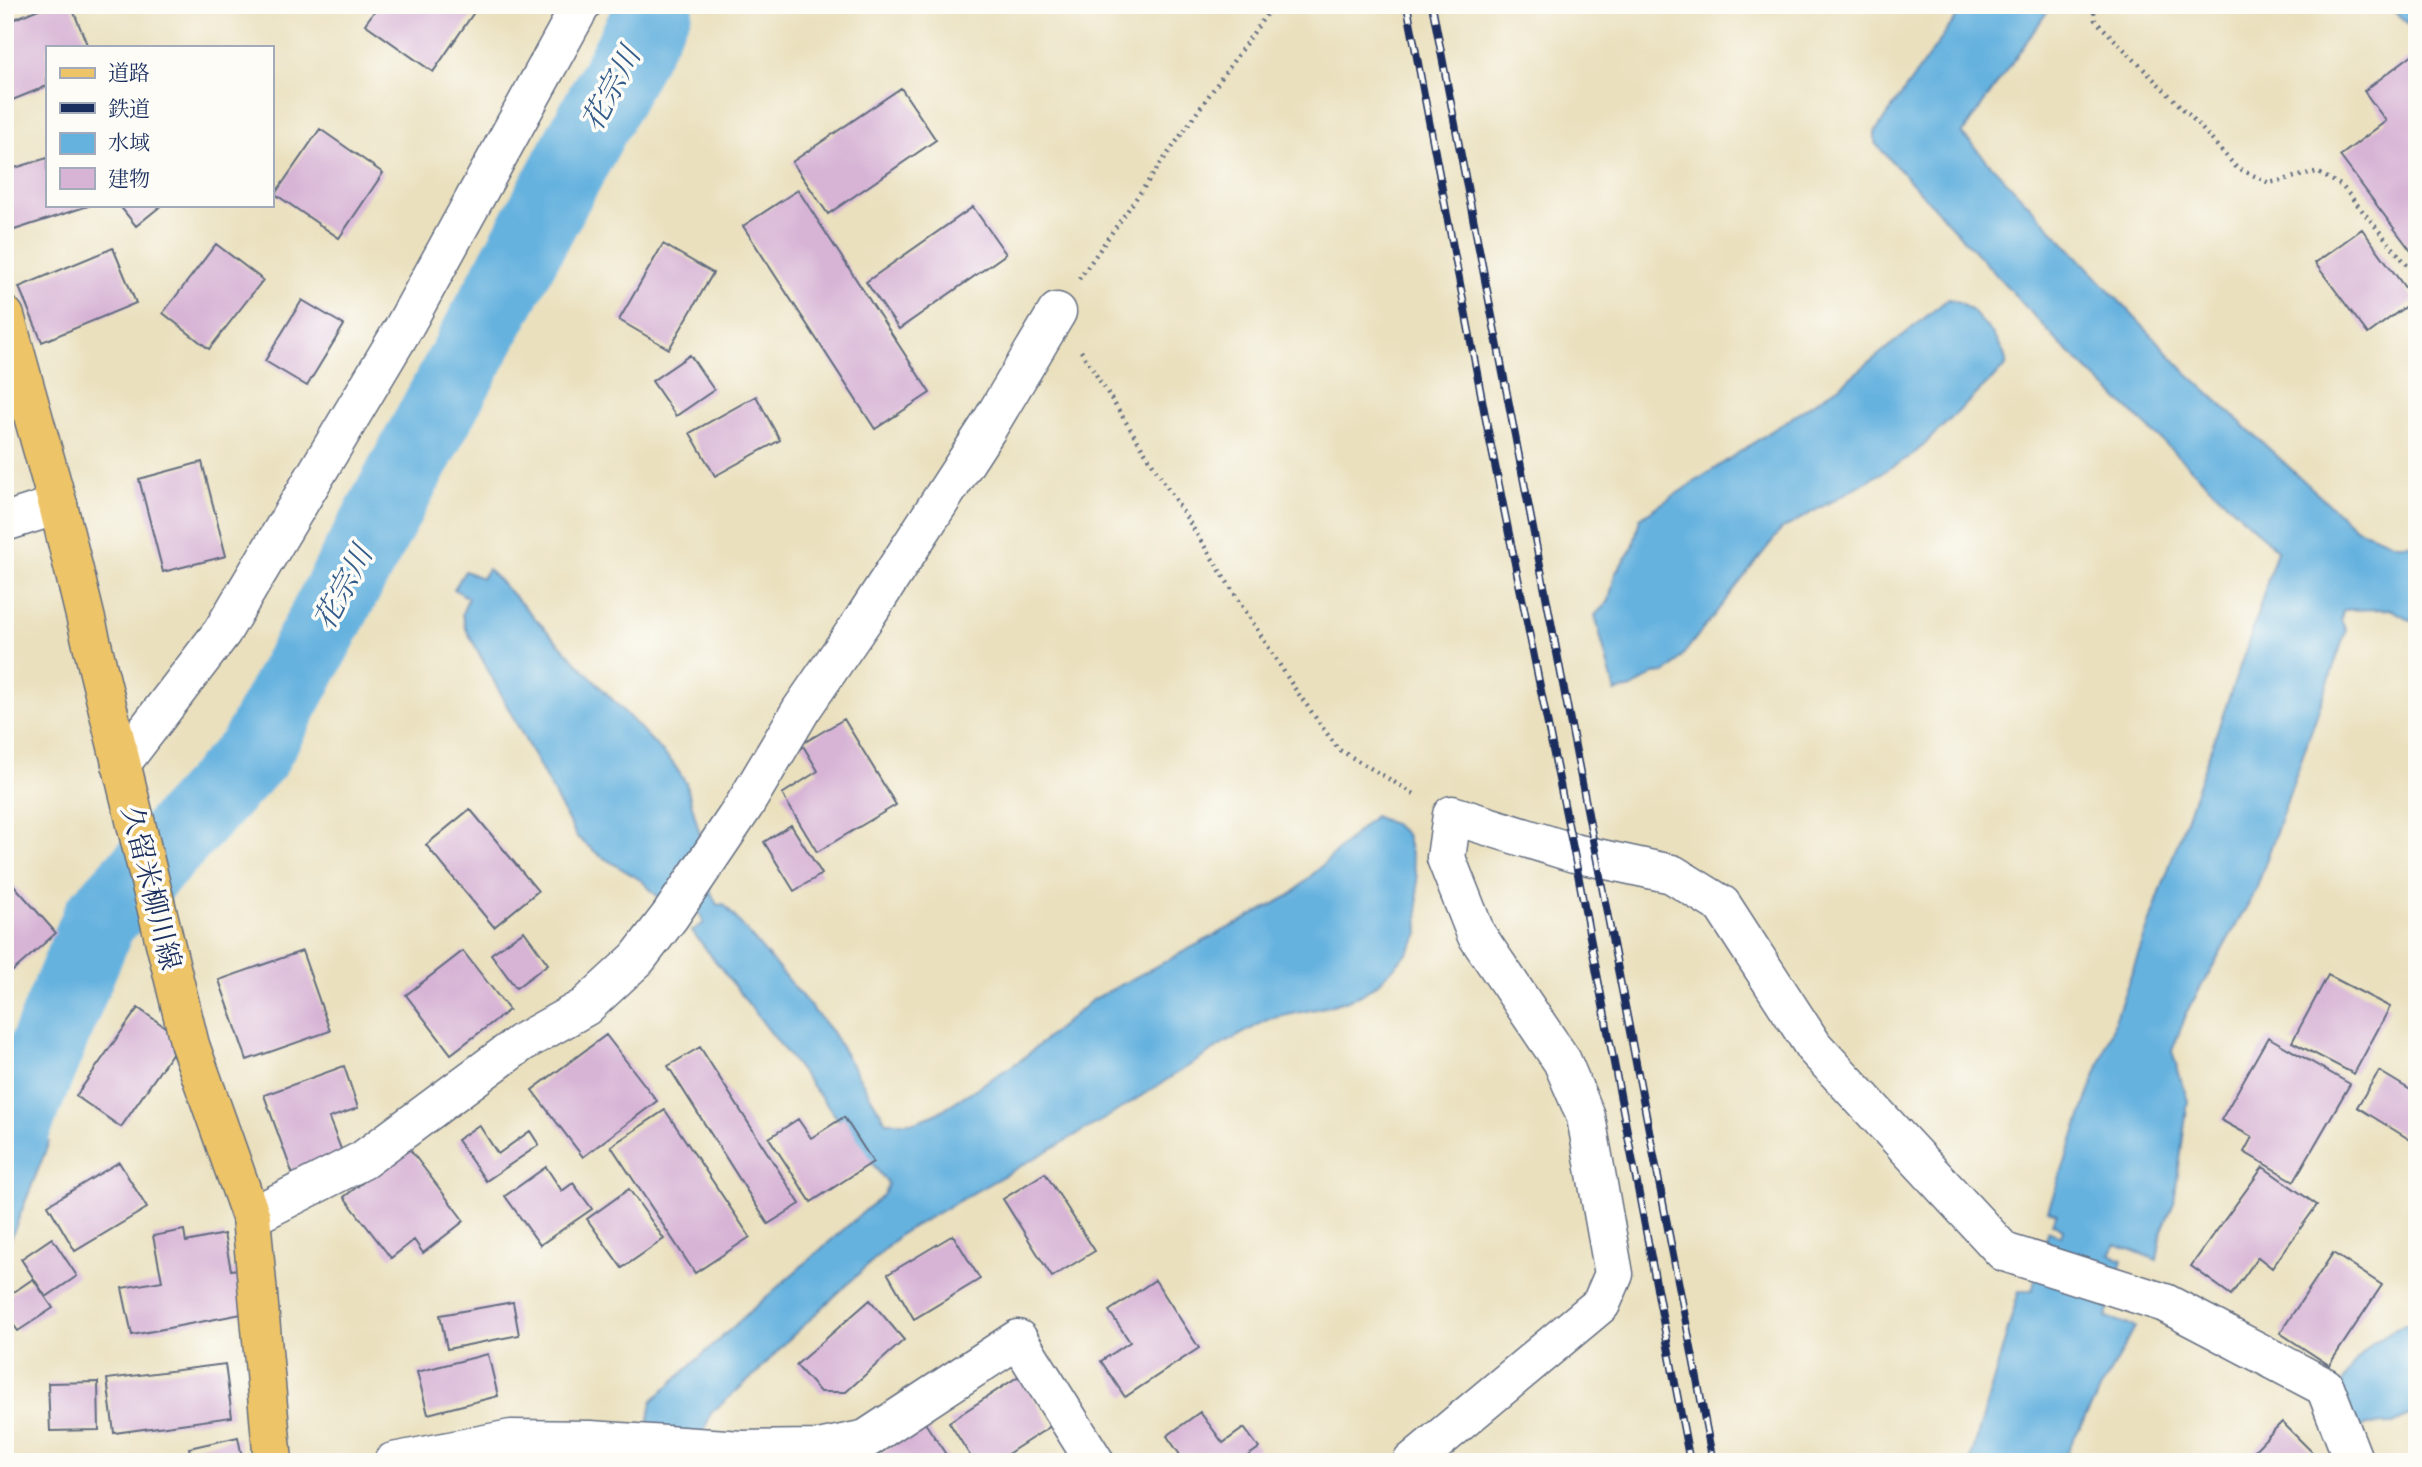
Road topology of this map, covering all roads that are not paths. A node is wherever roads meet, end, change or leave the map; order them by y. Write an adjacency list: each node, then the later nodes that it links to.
1 (581, 5): 6 (street)
2 (1056, 312): 7 (street)
3 (5, 316): 4 (main road, 久留米柳川線)
4 (58, 505): 5 (street); 6 (main road, 久留米柳川線)
5 (5, 523)
6 (121, 764): 7 (main road, 久留米柳川線)
7 (251, 1217): 8 (main road, 久留米柳川線)
8 (273, 1462)
9 (393, 1462): 10 (street)
10 (1095, 1462)
11 (1412, 1462): 12 (street)
12 (2354, 1462)

